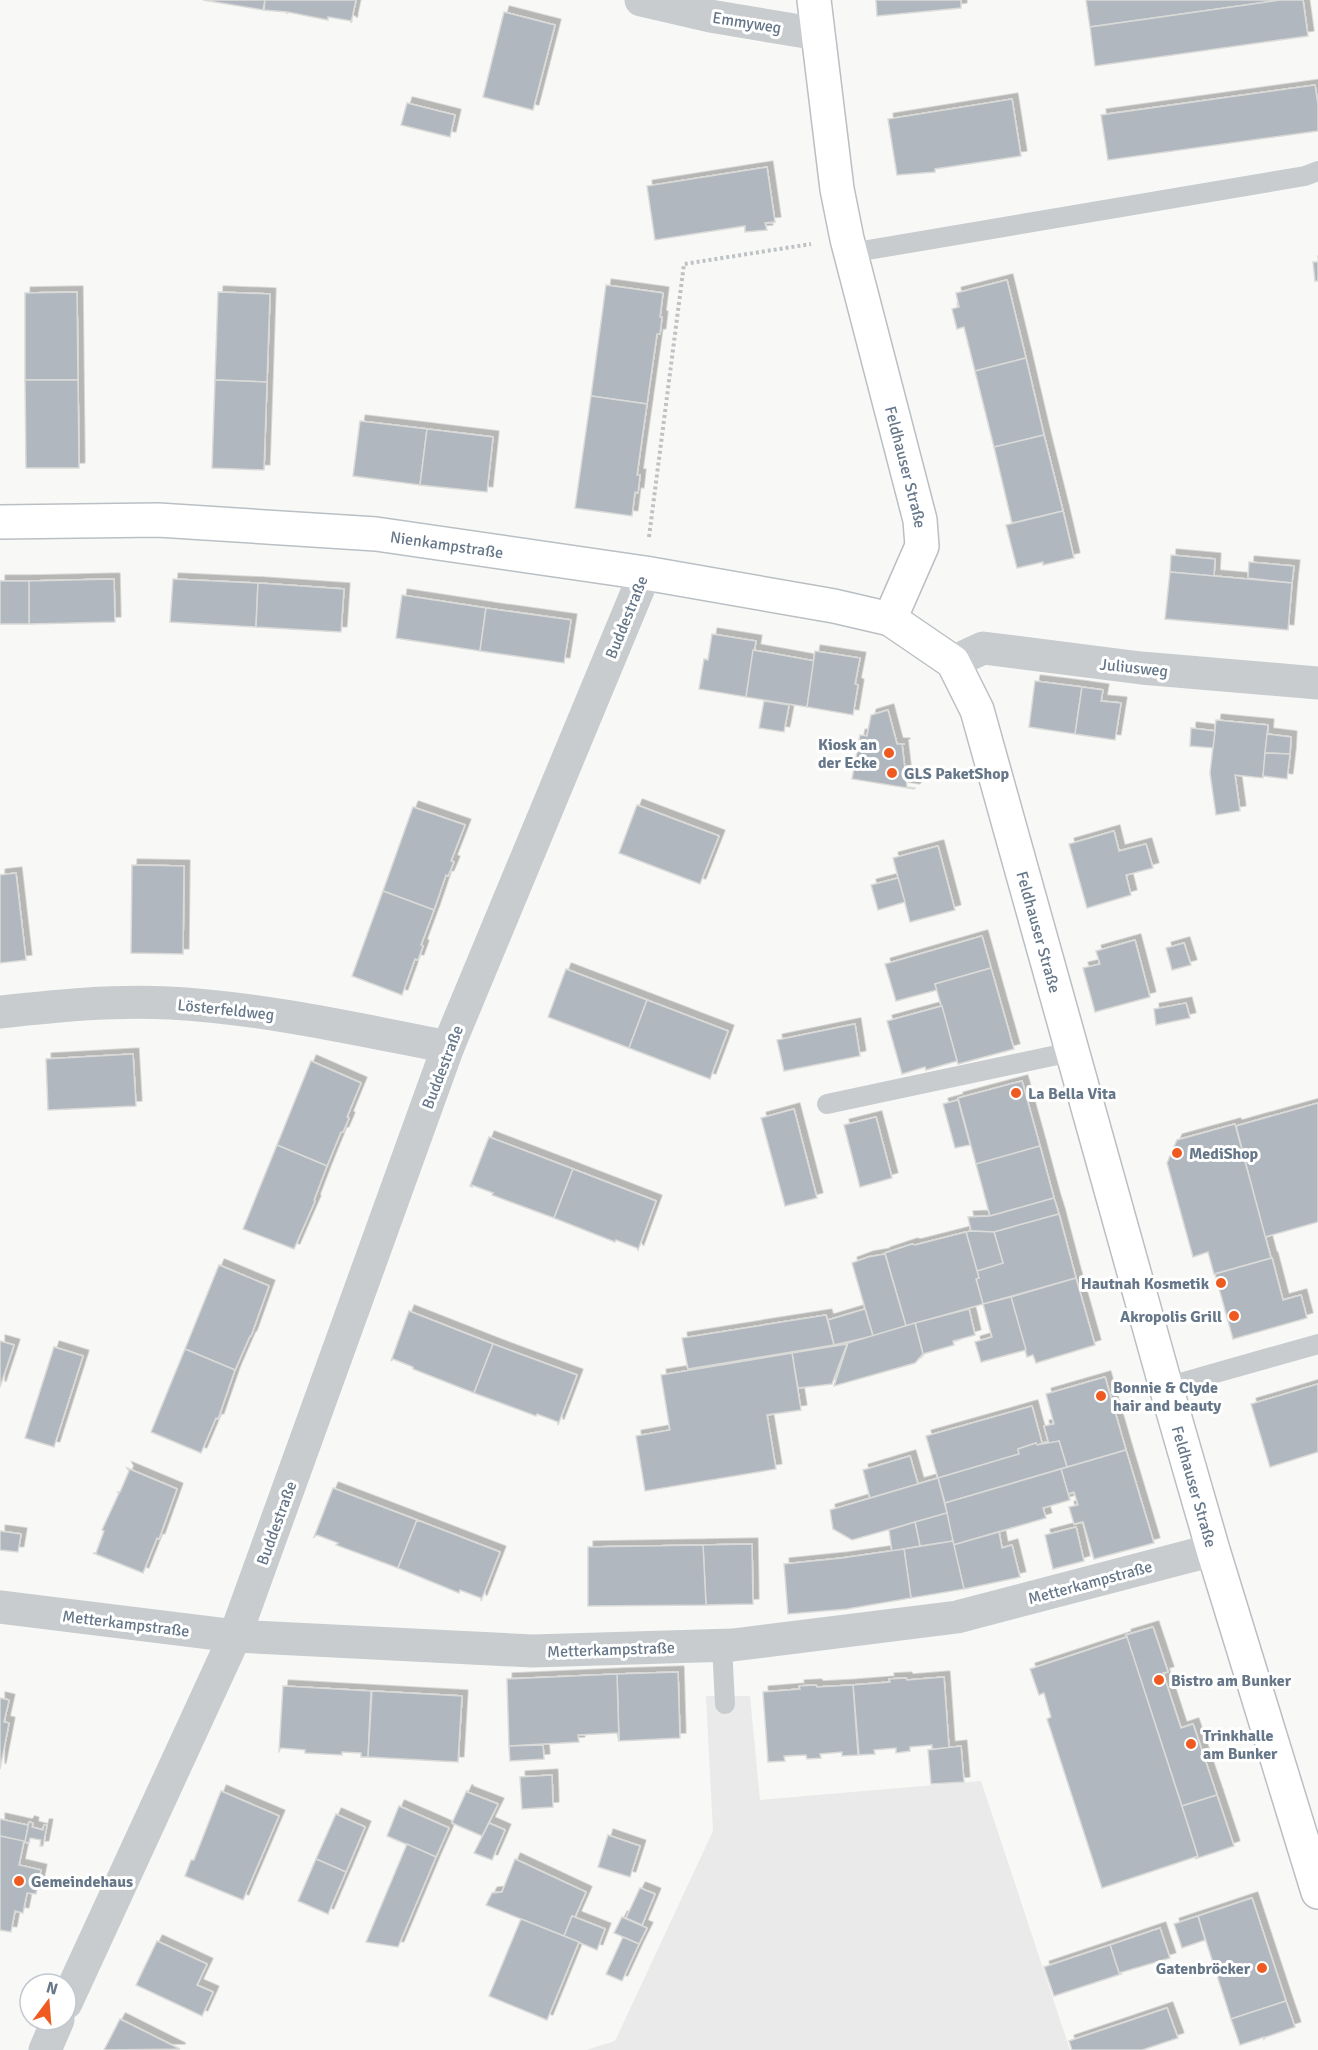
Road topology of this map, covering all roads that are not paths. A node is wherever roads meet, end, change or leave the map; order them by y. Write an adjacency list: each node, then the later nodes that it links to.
1 (641, 0): 3 (street, Emmyweg)
2 (814, 0): 3 (street, Feldhauser Straße)
3 (818, 34): 5 (street, Feldhauser Straße)
4 (1318, 171): 5 (lane)
5 (849, 246): 8 (street, Feldhauser Straße)
6 (0, 522): 7 (street, Nienkampstraße)
7 (645, 573): 8 (street, Nienkampstraße); 12 (street, Buddestraße)
8 (890, 619): 9 (street, Feldhauser Straße)
9 (953, 662): 10 (street, Juliusweg); 13 (street, Feldhauser Straße)
10 (1318, 683)
11 (0, 1012): 12 (street, Lösterfeldweg)
12 (448, 1047): 19 (street, Buddestraße)
13 (1071, 1052): 14 (lane); 16 (street, Feldhauser Straße)
14 (827, 1104)
15 (1318, 1344): 16 (lane)
16 (1166, 1387): 17 (street, Feldhauser Straße)
17 (1213, 1550): 20 (street, Metterkampstraße); 22 (street, Feldhauser Straße)
18 (0, 1607): 19 (street, Metterkampstraße)
19 (235, 1636): 20 (street, Metterkampstraße); 23 (street, Buddestraße)
20 (722, 1645): 21 (lane)
21 (725, 1704)
22 (1318, 1892)
23 (78, 1977)
24 (53, 2032): 25 (street)
25 (45, 2050)

